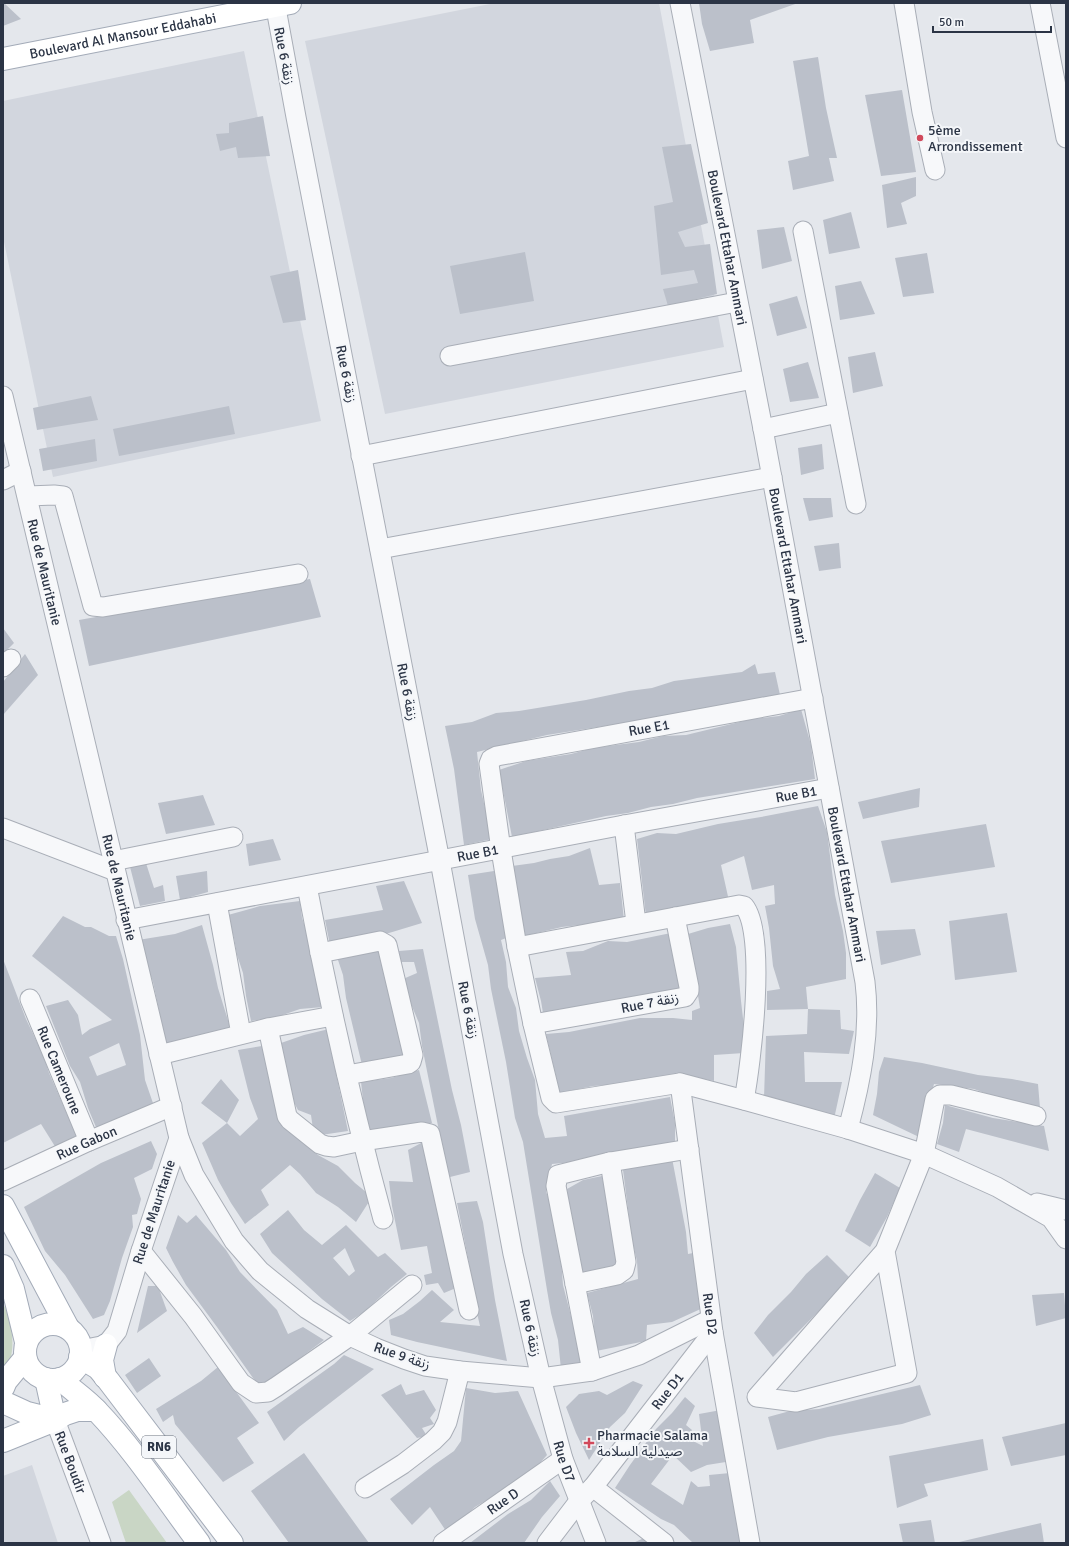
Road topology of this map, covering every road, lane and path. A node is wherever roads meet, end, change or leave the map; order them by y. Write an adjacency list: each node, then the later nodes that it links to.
1 (680, 3): 9 (street, Boulevard Ettahar Ammari)
2 (904, 3): 7 (street)
3 (1040, 3): 6 (street)
4 (280, 4): 5 (main road, Boulevard Al Mansour Eddahabi); 15 (street, Rue 6 زنقة)
5 (3, 59)
6 (1066, 138)
7 (935, 170)
8 (803, 231): 13 (street)
9 (737, 302): 10 (street); 11 (street, Boulevard Ettahar Ammari)
10 (450, 356)
11 (753, 379): 14 (street, Boulevard Ettahar Ammari); 15 (street)
12 (3, 396): 16 (street, Rue de Mauritanie)
13 (838, 413): 14 (street); 20 (street)
14 (763, 429): 17 (street, Boulevard Ettahar Ammari)
15 (362, 456): 21 (street, Rue 6 زنقة)
16 (21, 471): 18 (street); 19 (street, Rue de Mauritanie)
17 (772, 477): 21 (street); 23 (street, Boulevard Ettahar Ammari)
18 (3, 480)
19 (28, 496): 22 (street); 30 (street, Rue de Mauritanie)
20 (856, 504)
21 (380, 549): 29 (street, Rue 6 زنقة)
22 (298, 574)
23 (813, 698): 24 (street, Boulevard Ettahar Ammari); 28 (street, Rue E1)
24 (829, 788): 25 (street, Rue B1); 49 (street, Boulevard Ettahar Ammari)
25 (624, 826): 28 (street, Rue B1); 35 (street)
26 (3, 828): 30 (street)
27 (233, 837): 30 (street)
28 (501, 850): 29 (street, Rue B1); 36 (street)
29 (440, 861): 31 (street, Rue B1); 77 (street, Rue 6 زنقة)
30 (114, 866): 34 (street, Rue de Mauritanie)
31 (307, 886): 32 (street, Rue B1); 37 (street)
32 (217, 903): 34 (street, Rue B1); 42 (street)
33 (675, 917): 35 (street); 40 (street, Rue 7 زنقة); 46 (street)
34 (126, 920): 43 (street, Rue de Mauritanie)
35 (636, 923): 36 (street)
36 (517, 947): 40 (street)
37 (320, 953): 39 (street); 44 (street)
38 (30, 999): 51 (street, Rue Cameroune)
39 (333, 1016): 41 (street); 44 (street)
40 (533, 1024): 45 (street)
41 (268, 1028): 42 (street); 52 (street)
42 (241, 1034): 43 (street)
43 (159, 1055): 47 (street, Rue de Mauritanie)
44 (347, 1075): 52 (street)
45 (680, 1083): 46 (street); 53 (street, Rue D2)
46 (744, 1100): 49 (street)
47 (172, 1106): 50 (street, Rue de Mauritanie); 51 (street, Rue Gabon)
48 (1036, 1116): 54 (street)
49 (848, 1129): 54 (street)
50 (179, 1138): 62 (street, Rue de Mauritanie); 70 (street, Rue 9 زنقة)
51 (89, 1141): 56 (street, Rue Gabon)
52 (362, 1141): 60 (street); 67 (street)
53 (689, 1149): 55 (street); 68 (street, Rue D2)
54 (924, 1154): 57 (street); 63 (street)
55 (610, 1162): 65 (street); 65 (street)
56 (3, 1181)
57 (1016, 1198): 59 (street); 61 (street)
58 (3, 1206): 69 (main road)
59 (1066, 1210)
60 (383, 1219)
61 (1066, 1239)
62 (141, 1251): 70 (street); 71 (street, Rue de Mauritanie)
63 (885, 1251): 63 (street)
64 (3, 1266): 72 (main road, RN6)
65 (575, 1284): 75 (street)
66 (412, 1285): 70 (street)
67 (469, 1310)
68 (712, 1326): 75 (street, Rue 9 زنقة); 85 (street, Rue D1); 95 (street, Rue D2)
69 (68, 1328): 72 (main road); 73 (main road)
70 (350, 1336): 74 (street, Rue 9 زنقة)
71 (106, 1346): 73 (street); 76 (main road)
72 (26, 1350): 78 (main road, RN6); 79 (main road)
73 (80, 1354): 76 (main road, RN6); 78 (main road)
74 (460, 1371): 77 (street, Rue 9 زنقة); 86 (street)
75 (592, 1372): 77 (street, Rue 9 زنقة)
76 (105, 1377): 90 (main road, RN6)
77 (541, 1378): 84 (street, Rue D7)
78 (53, 1379): 81 (main road, RN6); 82 (main road, Rue Boudir)
79 (3, 1388)
80 (3, 1402): 82 (main road)
81 (96, 1410): 82 (main road); 89 (main road, RN6)
82 (55, 1420): 83 (main road); 88 (street, Rue Boudir)
83 (3, 1441)
84 (563, 1459): 87 (street, Rue D7); 91 (street, Rue D)
85 (592, 1487): 87 (street, Rue D1); 94 (street)
86 (365, 1488)
87 (579, 1501): 92 (street, Rue D1); 93 (street, Rue D7)
88 (101, 1543)
89 (199, 1543)
90 (232, 1543)
91 (443, 1543)
92 (547, 1543)
93 (596, 1543)
94 (664, 1543)
95 (750, 1543)

